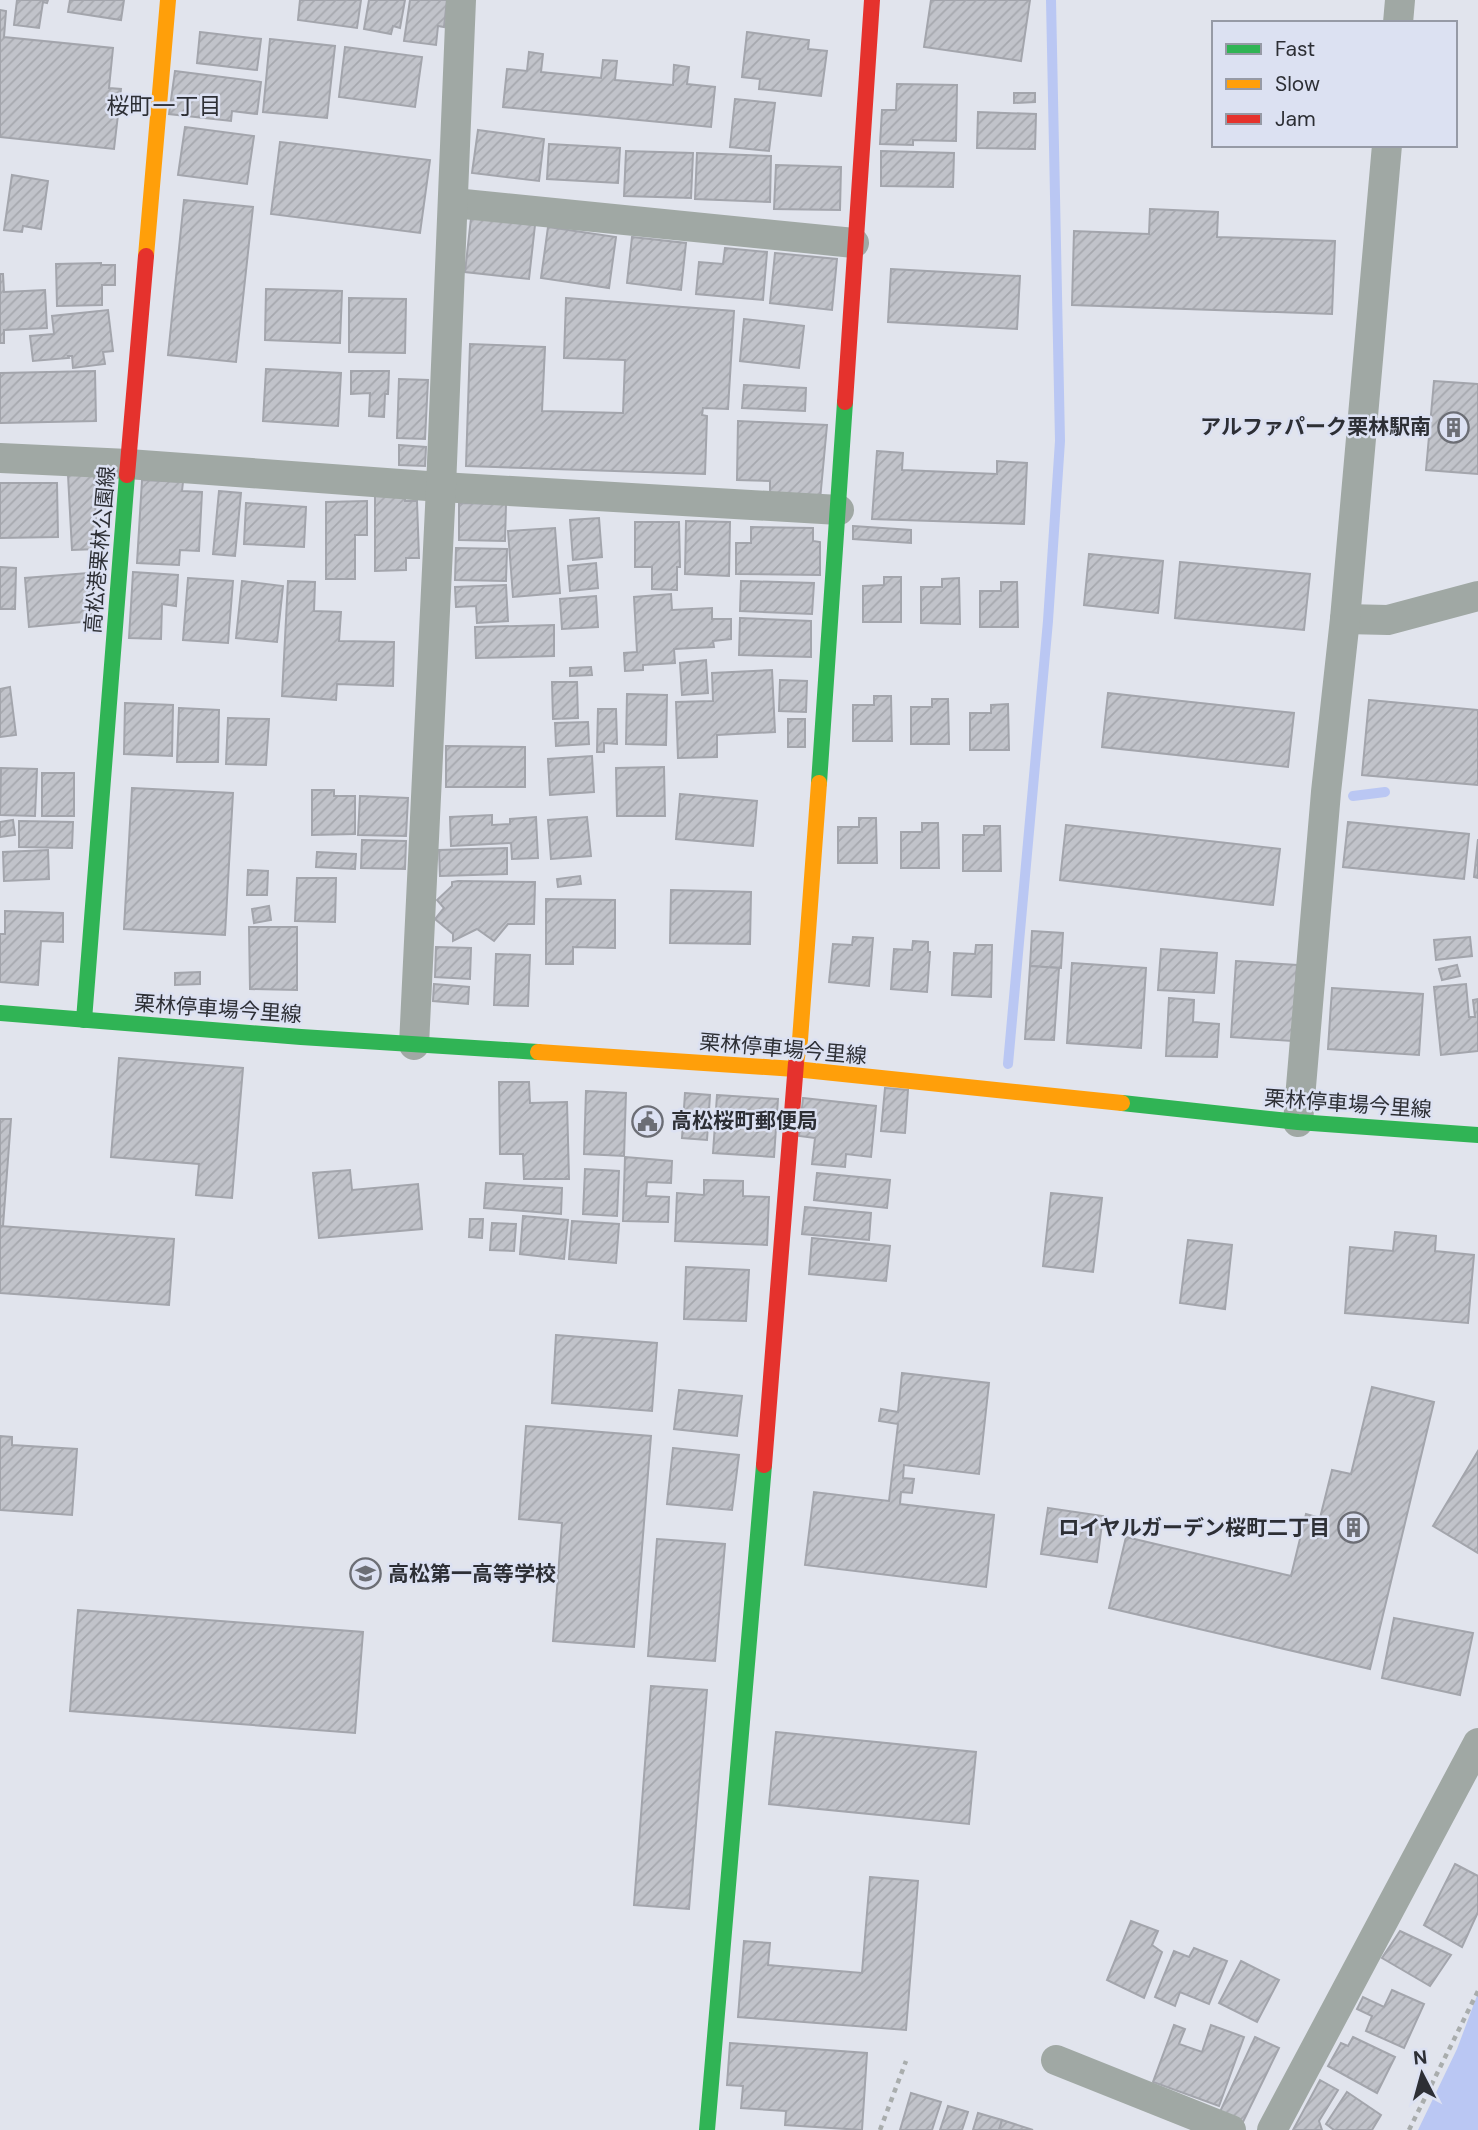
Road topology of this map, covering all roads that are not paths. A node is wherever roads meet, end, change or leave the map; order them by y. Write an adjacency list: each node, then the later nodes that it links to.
1 (168, 0): 10 (main road, 高松港栗林公園線)
2 (461, 0): 7 (street)
3 (872, 0): 8 (main road)
4 (1400, 0): 5 (street)
5 (1398, 21)
6 (1387, 147): 14 (street)
7 (454, 202): 8 (street); 11 (street)
8 (853, 243): 12 (main road)
9 (0, 458): 10 (street)
10 (128, 464): 11 (street); 16 (main road, 高松港栗林公園線)
11 (441, 487): 12 (street); 17 (street)
12 (839, 510): 18 (main road)
13 (1478, 596): 14 (street)
14 (1345, 619): 19 (street)
15 (0, 1013): 16 (main road)
16 (84, 1020): 17 (main road, 栗林停車場今里線)
17 (414, 1045): 18 (main road, 栗林停車場今里線)
18 (795, 1069): 19 (main road, 栗林停車場今里線); 23 (main road)
19 (1298, 1122): 20 (main road, 栗林停車場今里線)
20 (1478, 1135)
21 (1478, 1743): 25 (street)
22 (1056, 2060): 24 (street)
23 (707, 2130)
24 (1231, 2130)
25 (1272, 2130)

